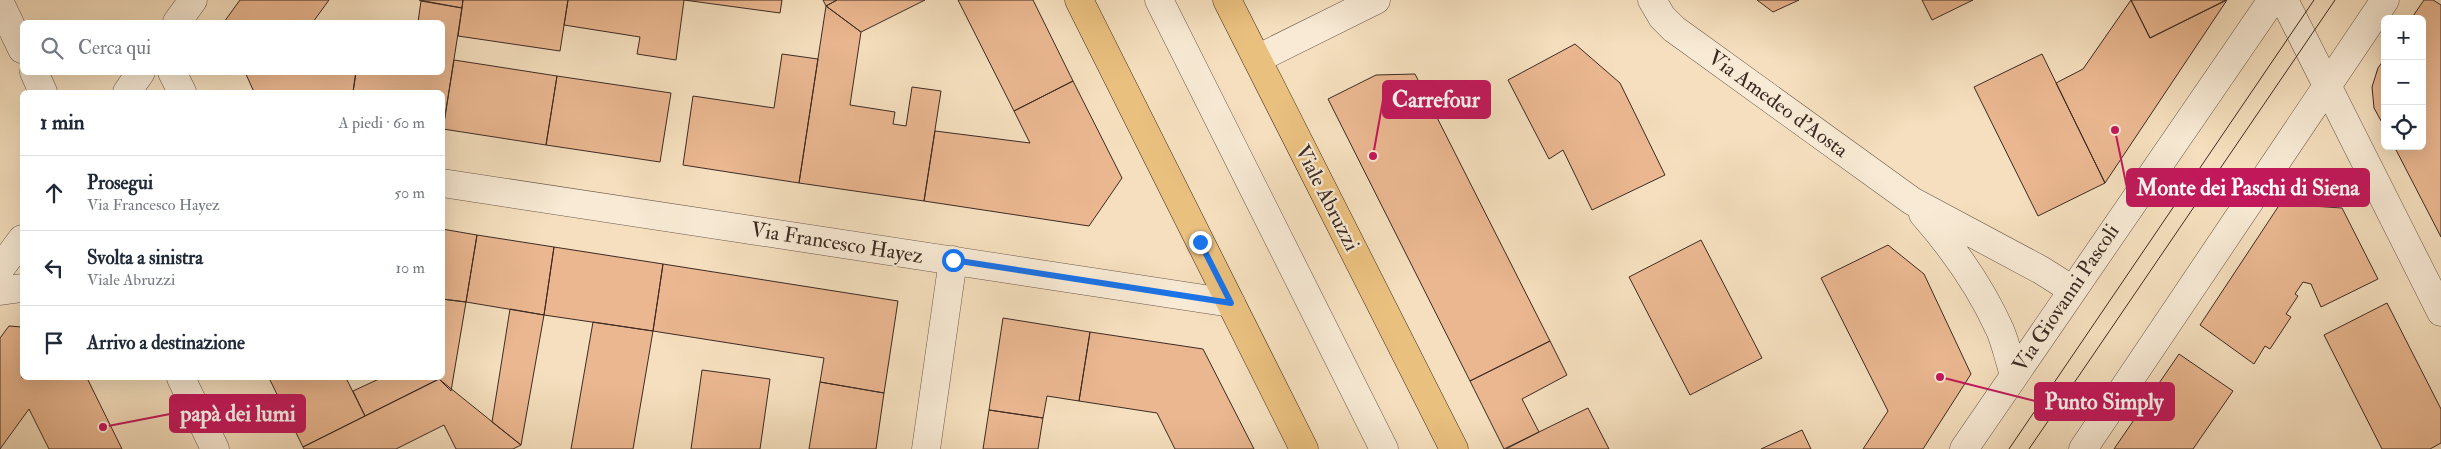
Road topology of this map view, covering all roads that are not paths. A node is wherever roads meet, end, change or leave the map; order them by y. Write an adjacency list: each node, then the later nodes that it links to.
1 (193, 0): 11 (street)
2 (1079, 0): 29 (main road)
3 (1158, 0): 36 (street)
4 (1227, 0): 13 (main road, Viale Abruzzi)
5 (1376, 0): 13 (street)
6 (1652, 0): 22 (street, Via Amedeo d'Aosta)
7 (2272, 0): 27 (street, Via Giovanni Pascoli)
8 (2284, 0): 17 (street)
9 (2385, 0): 17 (street)
10 (0, 3): 12 (street)
11 (178, 20)
12 (20, 45)
13 (1257, 59): 37 (main road, Viale Abruzzi)
14 (35, 75): 18 (street)
15 (139, 75): 19 (street)
16 (174, 75): 20 (street)
17 (2328, 85): 30 (street); 39 (street)
18 (42, 90)
19 (128, 90)
20 (181, 90)
21 (445, 183): 24 (street, Via Francesco Hayez)
22 (1912, 202): 27 (street, Via Amedeo d'Aosta); 31 (street, Via Amedeo d'Aosta)
23 (20, 241): 25 (street)
24 (953, 260): 29 (street, Via Francesco Hayez); 34 (street)
25 (0, 269)
26 (20, 288): 28 (street)
27 (2071, 289): 31 (street, Via Giovanni Pascoli)
28 (0, 292)
29 (1231, 303): 35 (main road)
30 (2441, 312)
31 (2014, 374): 38 (street, Via Giovanni Pascoli)
32 (181, 380): 33 (street)
33 (215, 449)
34 (926, 449)
35 (1304, 449)
36 (1384, 449)
37 (1454, 449)
38 (1964, 449)
39 (2083, 449)

